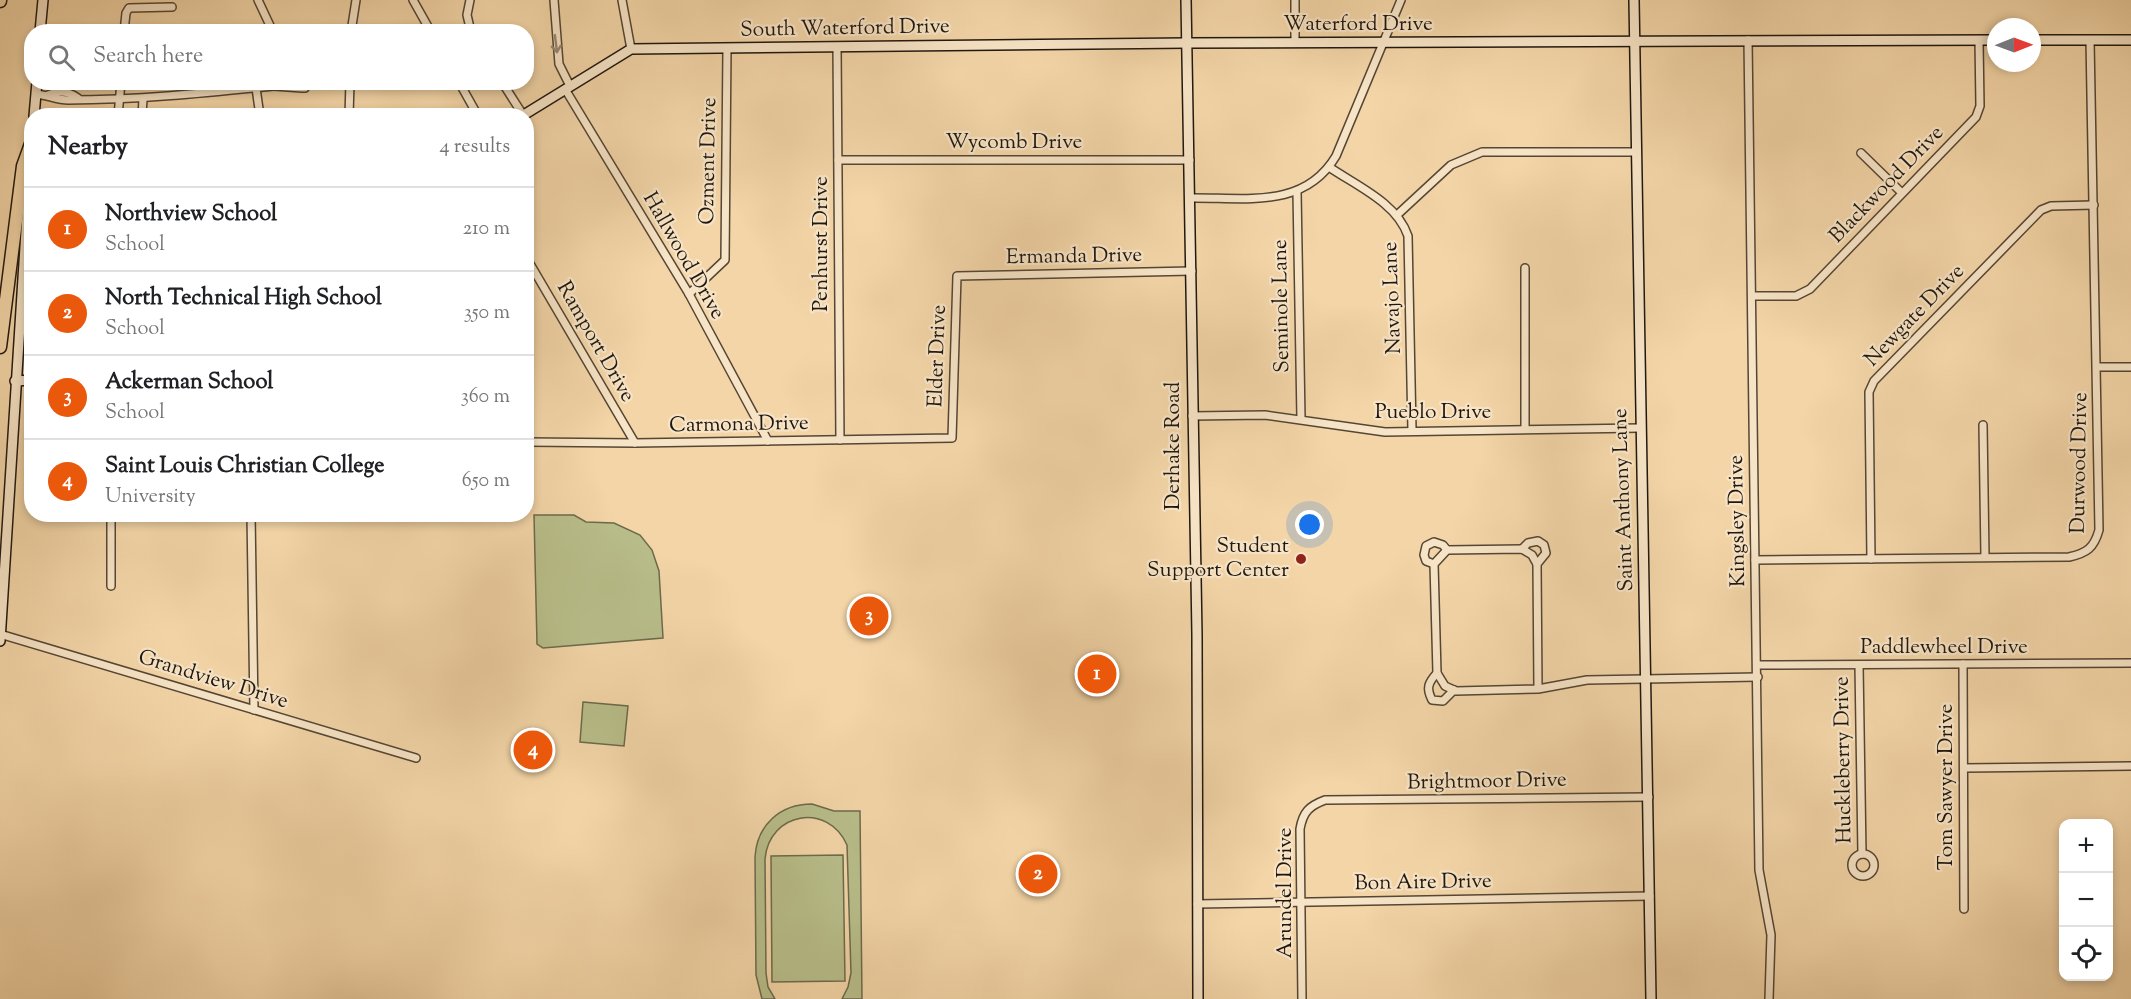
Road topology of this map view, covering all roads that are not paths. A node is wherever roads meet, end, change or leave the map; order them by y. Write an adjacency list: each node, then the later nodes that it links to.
1 (43, 0): 13 (street)
2 (258, 0): 15 (street)
3 (356, 0): 16 (street)
4 (413, 0): 17 (street)
5 (470, 0): 18 (street)
6 (554, 0): 32 (street, Hallwood Drive, one-way to 32)
7 (622, 0): 31 (street)
8 (1186, 0): 26 (street, Derhake Road)
9 (1295, 0): 27 (street)
10 (1401, 0): 28 (street)
11 (1634, 0): 19 (street, Saint Anthony Lane)
12 (172, 7): 14 (street)
13 (41, 24)
14 (125, 24)
15 (269, 24)
16 (352, 24)
17 (426, 24)
18 (469, 24)
19 (1634, 40): 20 (street, Waterford Drive); 28 (street, Waterford Drive); 51 (street, Saint Anthony Lane)
20 (1748, 40): 21 (street, Waterford Drive); 68 (street, Kingsley Drive)
21 (1979, 40): 22 (street, Waterford Drive); 58 (street, Blackwood Drive)
22 (1987, 40)
23 (2041, 40): 24 (street)
24 (2090, 40): 25 (street); 60 (street, Durwood Drive)
25 (2131, 40)
26 (1187, 43): 27 (street, Waterford Drive); 29 (street, South Waterford Drive); 54 (street, Derhake Road)
27 (1295, 43): 28 (street, Waterford Drive)
28 (1383, 44): 56 (street)
29 (837, 47): 30 (street, South Waterford Drive); 53 (street, Penhurst Drive)
30 (727, 48): 31 (street, South Waterford Drive); 67 (street, Ozment Drive)
31 (631, 49): 32 (street)
32 (568, 87): 50 (street); 67 (street, Hallwood Drive)
33 (36, 90): 40 (street)
34 (121, 90): 42 (street)
35 (235, 90): 41 (street)
36 (256, 90): 46 (street)
37 (350, 90): 47 (street)
38 (463, 90): 48 (street)
39 (507, 90): 49 (street)
40 (36, 94): 42 (street); 43 (street)
41 (143, 99): 42 (street); 45 (street)
42 (120, 101): 44 (street)
43 (35, 108)
44 (119, 108)
45 (142, 108)
46 (259, 108)
47 (349, 108)
48 (474, 108)
49 (518, 108)
50 (534, 108)
51 (1636, 152): 61 (street); 77 (street, Saint Anthony Lane)
52 (1861, 153): 58 (street)
53 (838, 160): 54 (street, Wycomb Drive); 81 (street, Penhurst Drive)
54 (1190, 160): 59 (street, Derhake Road)
55 (24, 163): 69 (highway)
56 (1329, 166): 57 (street); 61 (street, Navajo Lane)
57 (1297, 192): 59 (street); 75 (street, Seminole Lane)
58 (1902, 193): 68 (street, Blackwood Drive)
59 (1190, 198): 65 (street, Derhake Road)
60 (2094, 205): 70 (street, Durwood Drive); 90 (street, Newgate Drive)
61 (1397, 214): 79 (street, Navajo Lane)
62 (24, 257): 73 (street)
63 (1525, 268): 78 (street)
64 (534, 271): 84 (street, Ramport Drive)
65 (1192, 271): 66 (street, Ermanda Drive); 74 (street, Derhake Road)
66 (957, 276): 80 (street, Elder Drive)
67 (689, 294): 82 (street, Hallwood Drive)
68 (1752, 296): 91 (street, Kingsley Drive)
69 (0, 347)
70 (2098, 367): 71 (street); 89 (street, Durwood Drive)
71 (2131, 367)
72 (24, 380): 73 (street)
73 (15, 381): 95 (street)
74 (1192, 416): 75 (street, Pueblo Drive); 115 (street, Derhake Road)
75 (1301, 419): 79 (street, Pueblo Drive)
76 (1983, 424): 89 (street)
77 (1640, 428): 78 (street, Pueblo Drive); 103 (street, Saint Anthony Lane)
78 (1525, 429): 79 (street, Pueblo Drive)
79 (1412, 430)
80 (952, 438): 81 (street, Carmona Drive)
81 (840, 440): 82 (street, Carmona Drive)
82 (768, 441): 84 (street, Carmona Drive)
83 (534, 442): 84 (street, Carmona Drive)
84 (635, 443)
85 (111, 522): 94 (street)
86 (251, 522): 106 (street)
87 (1522, 549): 88 (street); 93 (street); 93 (street)
88 (1447, 550): 92 (street); 92 (street)
89 (1985, 557): 90 (street, Durwood Drive)
90 (1871, 559): 91 (street, Durwood Drive)
91 (1755, 560): 99 (street, Kingsley Drive)
92 (1434, 564): 101 (street)
93 (1537, 564): 104 (street)
94 (111, 586)
95 (0, 634): 96 (street); 106 (street, Grandview Drive)
96 (0, 641)
97 (2131, 663): 98 (street, Paddlewheel Drive)
98 (1963, 664): 100 (street, Paddlewheel Drive); 109 (street, Tom Sawyer Drive)
99 (1757, 665): 100 (street, Paddlewheel Drive); 102 (street, Kingsley Drive)
100 (1859, 665): 112 (street, Huckleberry Drive)
101 (1437, 673): 105 (street); 105 (street)
102 (1758, 677): 103 (street); 120 (street, Kingsley Drive)
103 (1646, 679): 104 (street); 110 (street, Saint Anthony Lane)
104 (1538, 689): 105 (street)
105 (1454, 690)
106 (254, 710): 107 (street, Grandview Drive)
107 (416, 758)
108 (2131, 766): 109 (street)
109 (1964, 768): 116 (street, Tom Sawyer Drive)
110 (1649, 797): 111 (street, Brightmoor Drive); 113 (street, Saint Anthony Lane)
111 (1325, 800): 114 (street, Arundel Drive)
112 (1862, 854)
113 (1650, 896): 114 (street, Bon Aire Drive); 119 (street, Saint Anthony Lane)
114 (1300, 901): 115 (street, Bon Aire Drive); 118 (street, Arundel Drive)
115 (1197, 904): 117 (street, Derhake Road)
116 (1964, 909)
117 (1198, 999)
118 (1302, 999)
119 (1651, 999)
120 (1769, 999)

